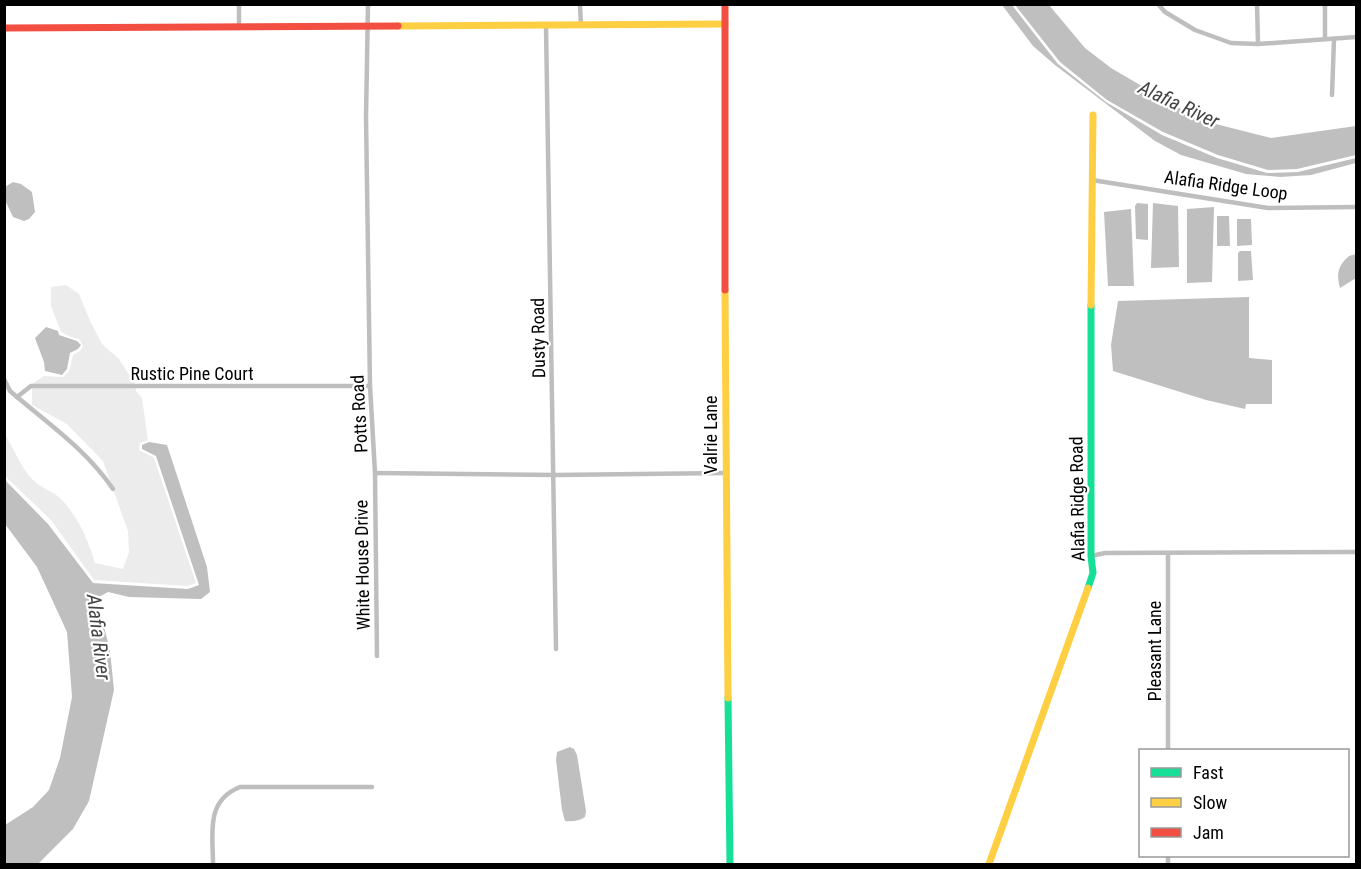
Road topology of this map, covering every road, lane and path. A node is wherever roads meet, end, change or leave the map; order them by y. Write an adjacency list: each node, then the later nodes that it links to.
1 (239, 4): 13 (street)
2 (368, 4): 11 (street, Potts Road)
3 (580, 4): 10 (street)
4 (725, 4): 8 (street, Valrie Lane)
5 (1158, 4): 17 (street)
6 (1257, 4): 17 (street)
7 (1325, 4): 15 (street)
8 (725, 24): 10 (street); 26 (street, Valrie Lane)
9 (546, 26): 10 (street); 11 (street); 27 (street, Dusty Road)
10 (581, 26)
11 (366, 27): 13 (street); 23 (street, Potts Road)
12 (4, 28): 13 (street)
13 (238, 28)
14 (1356, 37): 16 (street)
15 (1325, 39): 16 (street); 17 (street)
16 (1334, 39): 18 (street)
17 (1258, 44)
18 (1332, 95)
19 (1093, 115): 20 (street, Alafia Ridge Road)
20 (1092, 180): 21 (street, Alafia Ridge Loop); 31 (street, Alafia Ridge Road)
21 (1356, 207)
22 (4, 379): 24 (street)
23 (370, 386): 24 (street, Rustic Pine Court); 25 (street, Potts Road)
24 (17, 397): 28 (street)
25 (375, 473): 27 (street, Potts Road); 33 (street, White House Drive)
26 (725, 473): 27 (street, Potts Road); 37 (street, Valrie Lane)
27 (555, 475): 32 (street, Dusty Road)
28 (114, 489)
29 (1168, 552): 30 (street); 31 (street); 34 (street, Pleasant Lane)
30 (1356, 552)
31 (1091, 556): 38 (street, Alafia Ridge Road)
32 (556, 650)
33 (377, 656)
34 (1168, 749)
35 (372, 787): 36 (street)
36 (213, 864)
37 (730, 864)
38 (989, 864)

